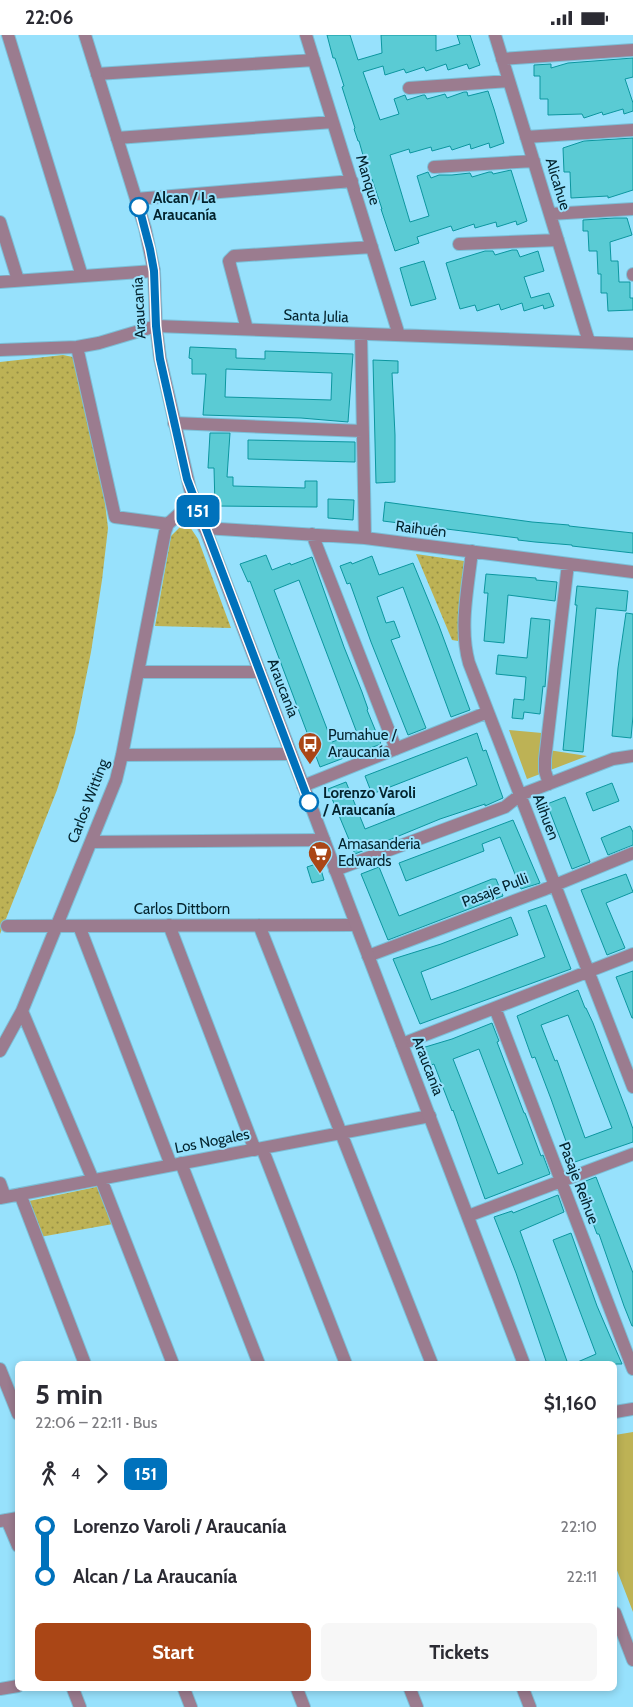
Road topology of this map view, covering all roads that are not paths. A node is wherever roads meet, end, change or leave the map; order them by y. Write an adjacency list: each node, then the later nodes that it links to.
1 (8, 35): 26 (street)
2 (85, 35): 8 (street, Araucanía)
3 (306, 35): 7 (street, Manque)
4 (494, 35): 6 (street, Alicahue)
5 (633, 50): 6 (street)
6 (502, 59): 9 (street, Alicahue)
7 (314, 60): 8 (street); 11 (street, Manque)
8 (97, 74): 14 (street, Araucanía)
9 (509, 81): 10 (street); 13 (street, Alicahue)
10 (409, 88)
11 (333, 122): 14 (street); 17 (street, Manque)
12 (633, 129): 13 (street)
13 (526, 137): 15 (street, Alicahue)
14 (117, 138): 18 (street, Araucanía)
15 (534, 161): 16 (street); 20 (street, Alicahue)
16 (434, 167)
17 (352, 181): 18 (street); 24 (street, Manque)
18 (136, 199): 25 (street, Araucanía)
19 (633, 209): 20 (street)
20 (550, 214): 22 (street, Alicahue)
21 (0, 222): 27 (street)
22 (558, 240): 23 (street); 33 (street, Alicahue)
23 (460, 244)
24 (372, 247): 30 (street); 32 (street, Manque)
25 (154, 271): 26 (street); 29 (street, Araucanía)
26 (82, 276): 27 (street)
27 (18, 280): 28 (street)
28 (0, 282)
29 (156, 326): 30 (street, Santa Julia); 35 (street, Santa Julia); 37 (street, Araucanía)
30 (247, 329): 31 (street, Santa Julia)
31 (361, 334): 32 (street, Santa Julia); 38 (street)
32 (399, 335): 33 (street, Santa Julia)
33 (589, 342): 34 (street, Santa Julia)
34 (633, 344)
35 (77, 347): 36 (street, Santa Julia); 40 (street)
36 (0, 350)
37 (174, 423): 38 (street); 39 (street, Araucanía)
38 (362, 431): 43 (street)
39 (194, 500): 40 (street); 41 (street, Araucanía)
40 (168, 524): 47 (street, Carlos Witting)
41 (204, 528): 42 (street, Raihuén); 48 (street, Araucanía)
42 (312, 535): 43 (street, Raihuén); 50 (street)
43 (365, 538): 44 (street, Raihuén)
44 (472, 551): 45 (street, Raihuén); 49 (street, Alihuen)
45 (568, 564): 46 (street, Raihuén); 54 (street)
46 (633, 572)
47 (138, 672): 48 (street); 52 (street, Carlos Witting)
48 (260, 672): 51 (street, Araucanía)
49 (488, 712): 50 (street); 56 (street, Alihuen)
50 (396, 749): 55 (street)
51 (291, 753): 52 (street); 55 (street, Araucanía)
52 (122, 755): 58 (street, Carlos Witting)
53 (633, 756): 54 (street)
54 (549, 784): 56 (street)
55 (303, 786): 57 (street, Araucanía)
56 (520, 795): 60 (street); 61 (street, Alihuen)
57 (324, 841): 58 (street); 60 (street, Araucanía)
58 (91, 842): 66 (street, Carlos Witting)
59 (633, 853): 61 (street, Pasaje Pulli)
60 (335, 870): 64 (street, Araucanía)
61 (554, 884): 69 (street, Pasaje Pulli); 70 (street, Alihuen)
62 (169, 925): 63 (street, Carlos Dittborn); 67 (street, Carlos Dittborn); 79 (street)
63 (259, 925): 64 (street, Carlos Dittborn); 78 (street)
64 (356, 925): 69 (street, Araucanía)
65 (7, 926): 66 (street, Carlos Dittborn)
66 (56, 926): 67 (street, Carlos Dittborn); 72 (street, Carlos Witting)
67 (79, 926): 81 (street)
68 (633, 954): 70 (street)
69 (368, 956): 73 (street, Araucanía)
70 (588, 972): 71 (street); 75 (street, Alihuen)
71 (494, 1008): 73 (street); 83 (street, Pasaje Reihue)
72 (22, 1011): 74 (street, Carlos Witting); 82 (street)
73 (402, 1044): 77 (street, Araucanía)
74 (0, 1051)
75 (627, 1056): 76 (street, Alihuen)
76 (633, 1087)
77 (430, 1116): 78 (street, Los Nogales); 87 (street, Araucanía)
78 (342, 1133): 79 (street, Los Nogales); 92 (street)
79 (259, 1149): 81 (street, Los Nogales); 91 (street)
80 (633, 1154): 83 (street)
81 (176, 1164): 82 (street, Los Nogales); 90 (street)
82 (97, 1180): 85 (street, Los Nogales); 89 (street)
83 (561, 1181): 87 (street); 95 (street, Pasaje Reihue)
84 (0, 1183): 86 (street)
85 (20, 1194): 86 (street, Los Nogales); 88 (street)
86 (3, 1197)
87 (468, 1215): 93 (street, Araucanía)
88 (85, 1361)
89 (172, 1361)
90 (258, 1361)
91 (345, 1361)
92 (431, 1361)
93 (523, 1361)
94 (0, 1369): 96 (street)
95 (633, 1369)
96 (15, 1406)
97 (633, 1409): 98 (street)
98 (617, 1412)
99 (8, 1520): 100 (street)
100 (15, 1538)
101 (617, 1618): 102 (street)
102 (633, 1660)
103 (15, 1686): 104 (street)
104 (0, 1689)
105 (74, 1691): 110 (street)
106 (185, 1691): 111 (street)
107 (298, 1691): 112 (street)
108 (411, 1691): 113 (street)
109 (524, 1691): 114 (street)
110 (80, 1707)
111 (191, 1707)
112 (304, 1707)
113 (417, 1707)
114 (530, 1707)

